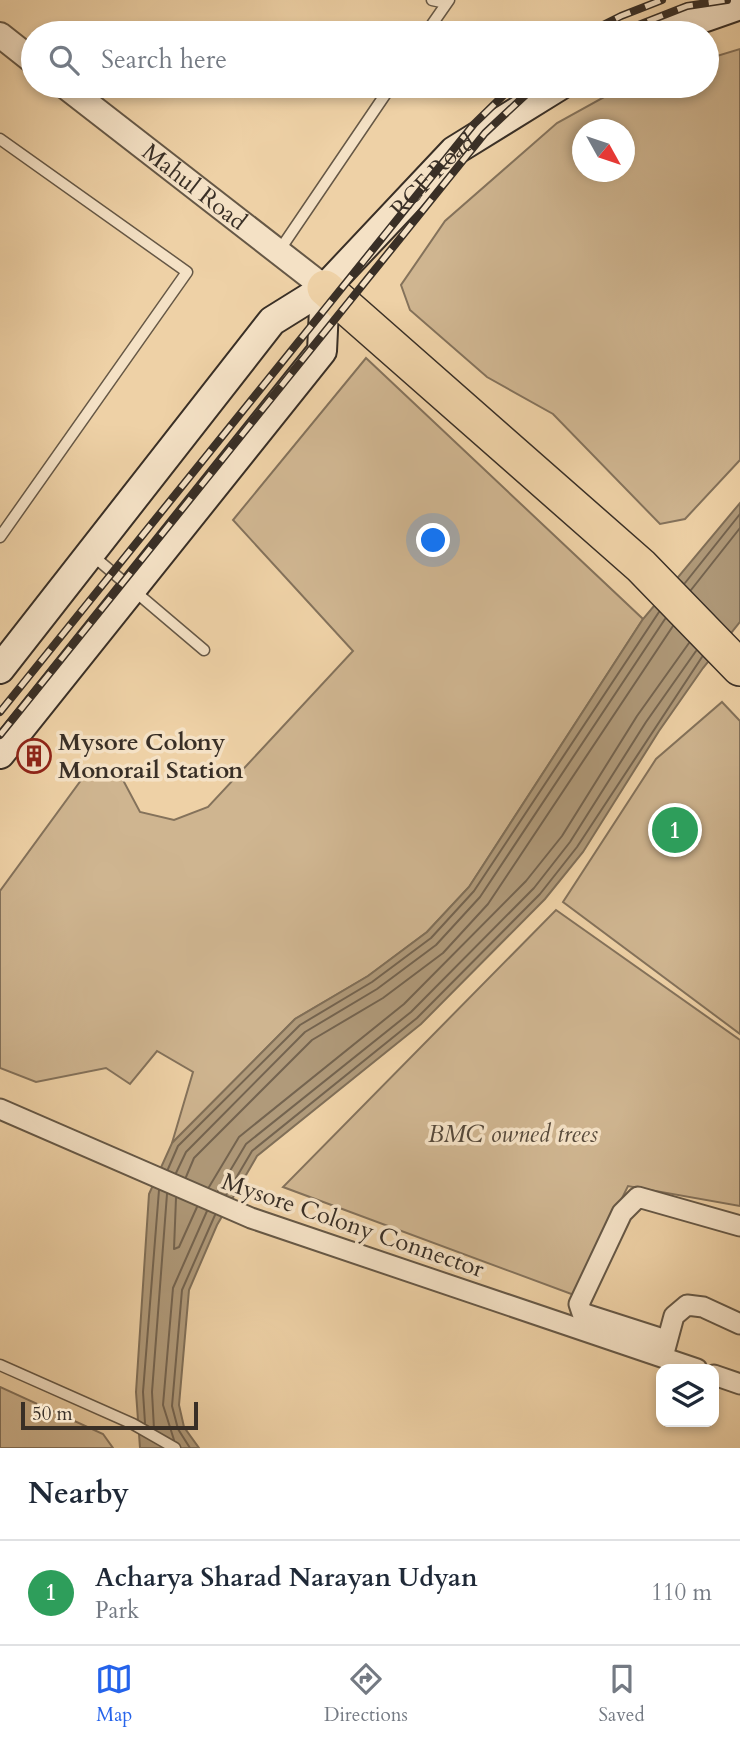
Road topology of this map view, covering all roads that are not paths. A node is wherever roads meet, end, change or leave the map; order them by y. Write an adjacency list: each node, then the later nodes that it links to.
1 (432, 0): 2 (lane)
2 (447, 2): 4 (lane)
3 (740, 5): 5 (main road)
4 (434, 21)
5 (694, 21)
6 (0, 35): 7 (street)
7 (21, 52)
8 (81, 98): 12 (street, Mahul Road)
9 (383, 98): 12 (lane)
10 (540, 98): 13 (main road, RCF Road)
11 (0, 139): 14 (lane)
12 (279, 251): 13 (street, Mahul Road)
13 (325, 288): 15 (main road, RCF Road); 16 (main road); 18 (highway)
14 (0, 535)
15 (92, 554): 16 (lane); 19 (main road, RCF Road)
16 (133, 588): 17 (lane); 20 (main road)
17 (204, 650)
18 (740, 668)
19 (0, 669)
20 (0, 754)
21 (0, 1109): 24 (street, Mysore Colony Connector)
22 (740, 1226): 24 (street)
23 (740, 1324): 24 (street)
24 (664, 1349): 25 (street, Mysore Colony Connector)
25 (689, 1364)
26 (0, 1365): 29 (lane)
27 (719, 1377): 28 (street)
28 (740, 1384)
29 (171, 1446)

